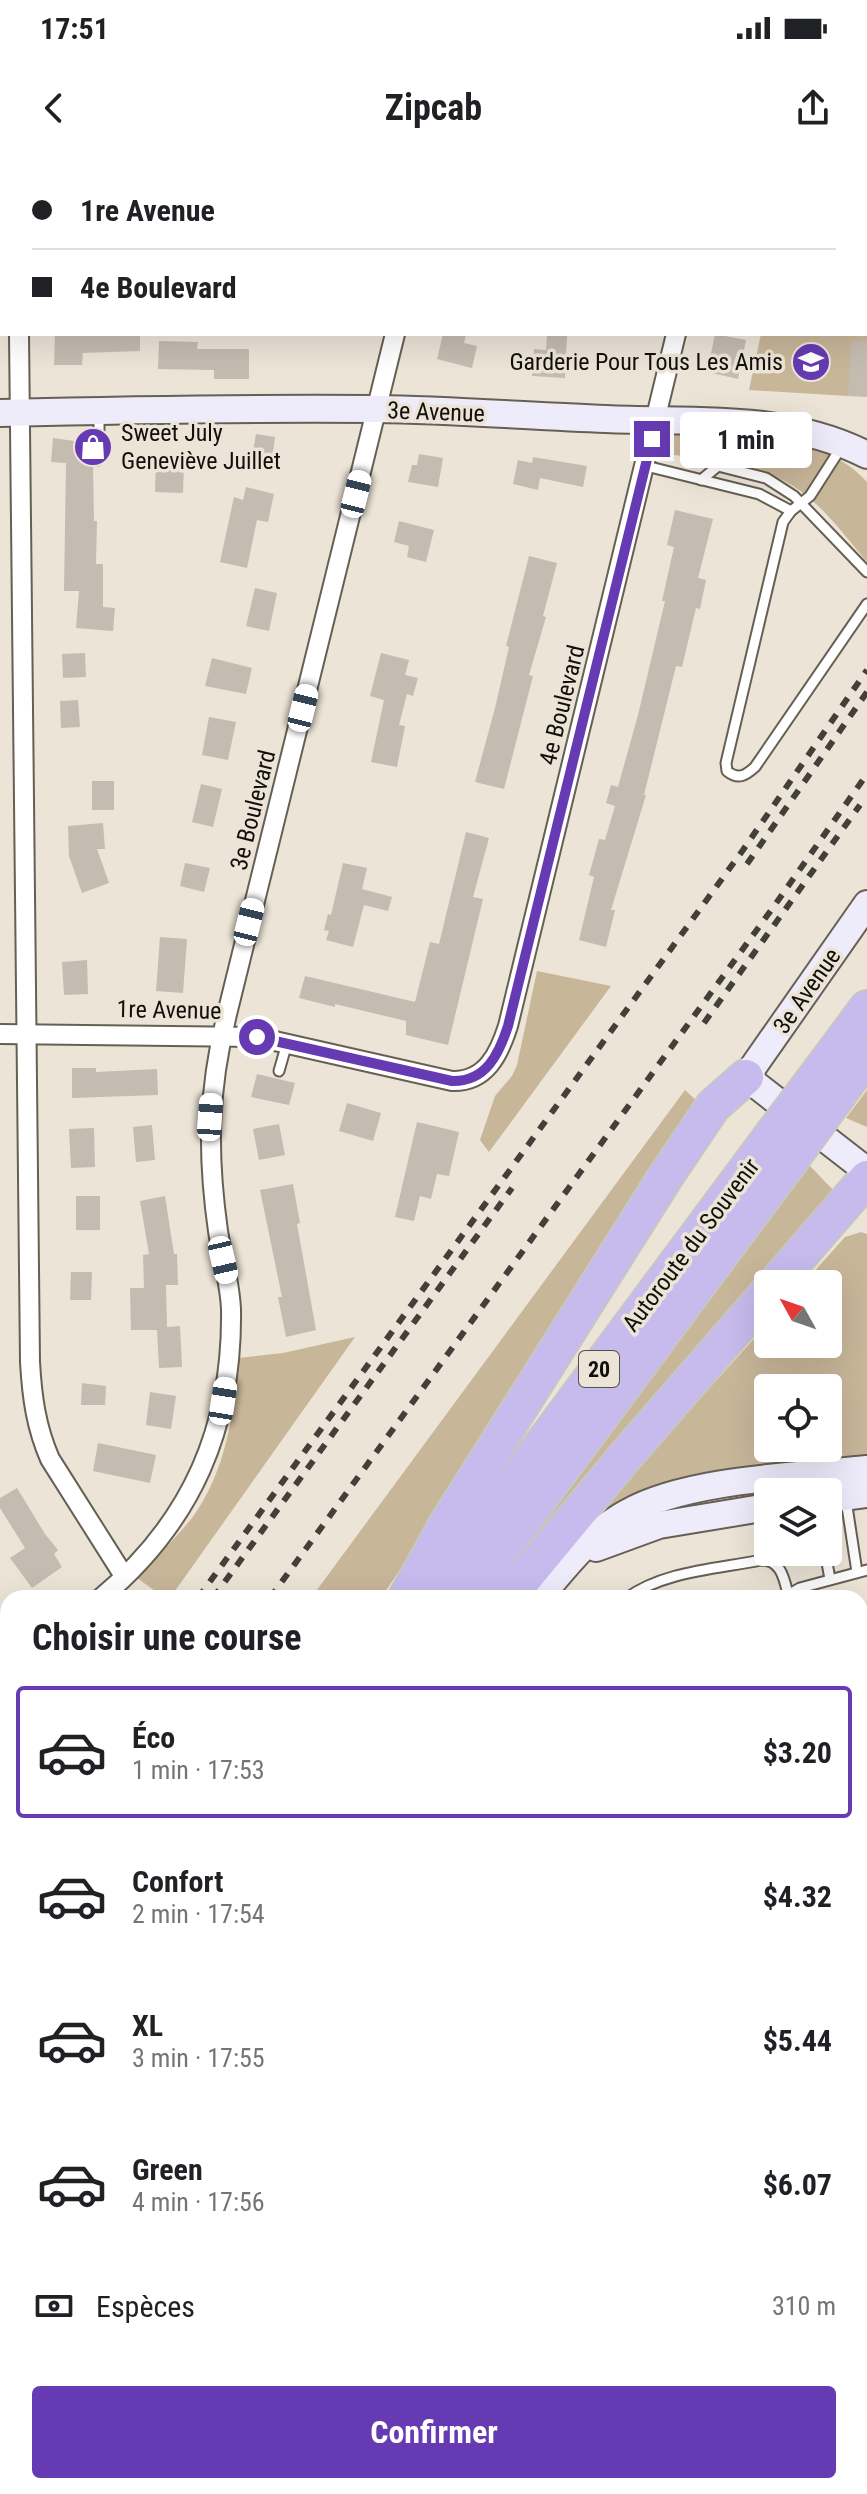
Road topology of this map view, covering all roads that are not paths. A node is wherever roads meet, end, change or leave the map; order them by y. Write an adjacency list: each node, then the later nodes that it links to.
1 (19, 336): 5 (street)
2 (395, 336): 4 (street, 3e Boulevard)
3 (676, 336): 6 (street, 4e Boulevard)
4 (377, 409): 5 (street, 3e Avenue); 6 (street, 3e Avenue); 18 (street, 3e Boulevard)
5 (10, 413): 16 (street)
6 (656, 421): 7 (street, 3e Avenue); 8 (street, 4e Boulevard)
7 (855, 449): 10 (lane)
8 (646, 466): 9 (lane); 22 (street, 4e Boulevard)
9 (701, 480): 10 (lane); 11 (lane)
10 (802, 503): 11 (lane); 12 (lane)
11 (791, 511): 13 (lane)
12 (867, 572)
13 (867, 604)
14 (867, 904): 23 (street, 3e Avenue)
15 (867, 1008): 24 (highway, Autoroute du Souvenir / 20)
16 (27, 1033): 17 (street, 1re Avenue); 18 (street, 1re Avenue); 36 (street)
17 (0, 1034)
18 (222, 1035): 19 (street, 1re Avenue); 36 (street, 3e Boulevard)
19 (287, 1043): 21 (lane); 22 (street, 1re Avenue)
20 (867, 1056): 24 (highway, Autoroute du Souvenir / 20)
21 (279, 1071)
22 (475, 1077)
23 (746, 1077): 26 (street); 39 (highway)
24 (832, 1079): 25 (highway, Autoroute du Souvenir / 20, bridge)
25 (781, 1148): 40 (highway, Autoroute du Souvenir / 20); 41 (highway, Autoroute du Souvenir / 20)
26 (867, 1171)
27 (867, 1178): 28 (highway)
28 (787, 1270)
29 (754, 1308): 42 (highway)
30 (754, 1487): 33 (street)
31 (842, 1495): 35 (lane)
32 (754, 1509): 33 (street)
33 (572, 1561): 43 (street)
34 (828, 1566): 37 (lane)
35 (862, 1571): 37 (lane)
36 (124, 1576): 38 (street, 3e Boulevard)
37 (830, 1579): 46 (lane)
38 (109, 1590)
39 (410, 1590)
40 (434, 1590)
41 (472, 1590)
42 (515, 1590)
43 (546, 1590)
44 (641, 1590): 45 (lane)
45 (787, 1590)
46 (799, 1590)

